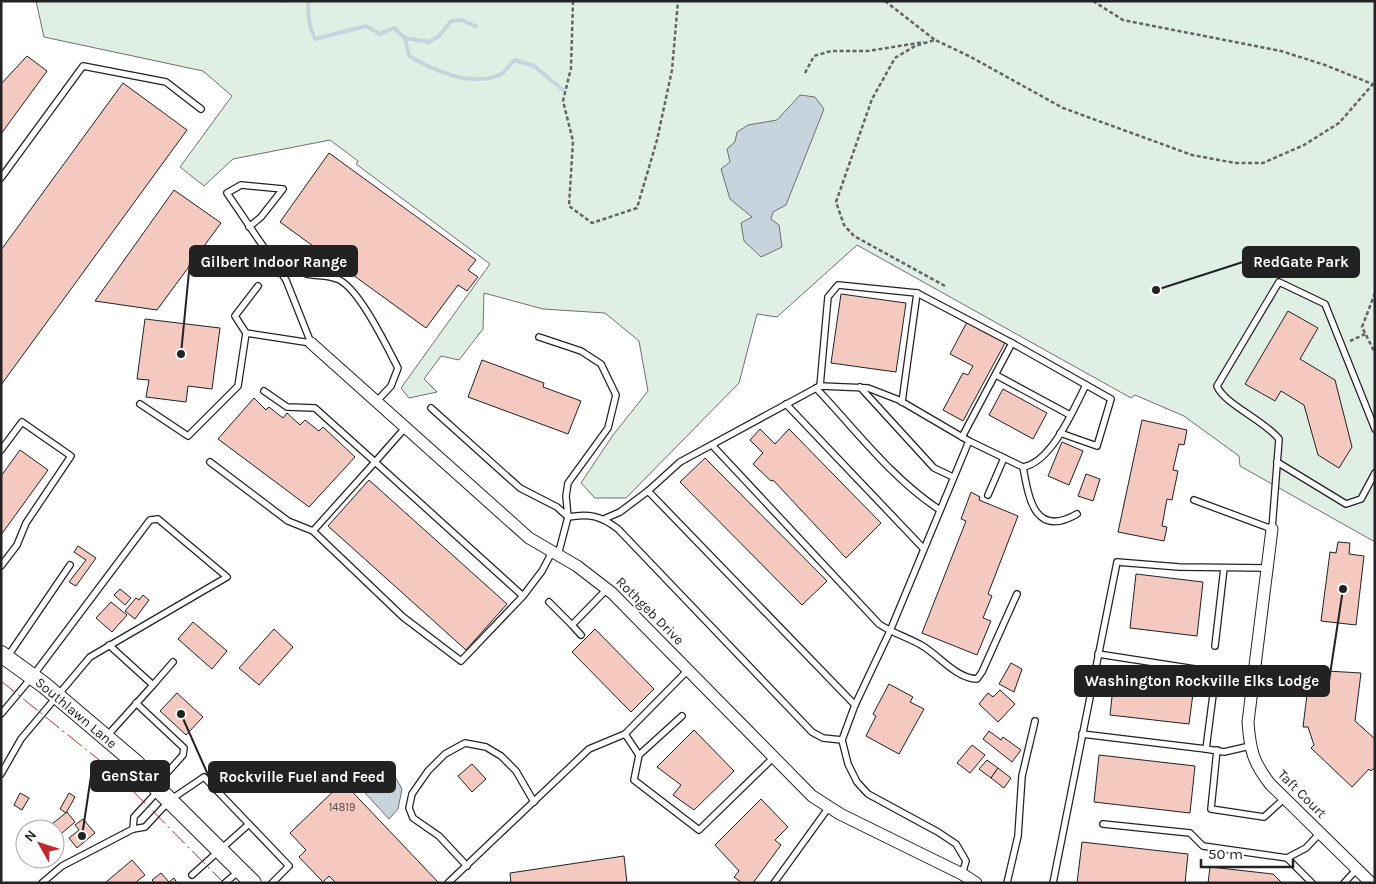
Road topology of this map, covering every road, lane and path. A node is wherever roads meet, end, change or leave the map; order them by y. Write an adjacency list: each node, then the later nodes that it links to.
1 (573, 1): 2 (path)
2 (678, 1)
3 (885, 1): 5 (path)
4 (1093, 1): 7 (path)
5 (935, 40): 6 (path); 7 (path); 13 (path)
6 (805, 73)
7 (1374, 85)
8 (201, 109): 9 (lane)
9 (1, 178)
10 (249, 226): 10 (lane); 19 (lane)
11 (306, 274): 28 (lane)
12 (258, 286): 16 (lane)
13 (945, 286)
14 (1375, 293): 17 (path)
15 (917, 294): 20 (lane); 25 (lane); 29 (lane)
16 (246, 333): 19 (lane); 30 (lane)
17 (1365, 334): 21 (path); 22 (path)
18 (539, 338): 53 (lane)
19 (311, 343): 28 (street, Rothgeb Drive)
20 (1012, 343): 23 (lane); 24 (lane)
21 (1342, 345): 35 (lane); 44 (lane)
22 (1375, 353)
23 (996, 375): 33 (lane); 37 (lane)
24 (1086, 385): 33 (lane); 36 (lane)
25 (818, 387): 26 (lane); 31 (lane); 51 (lane)
26 (860, 388): 29 (lane); 47 (lane)
27 (264, 391): 43 (lane)
28 (376, 402): 34 (street, Rothgeb Drive)
29 (902, 402): 37 (lane)
30 (140, 404)
31 (786, 404): 39 (lane); 57 (lane)
32 (431, 408): 53 (lane)
33 (1070, 415): 36 (lane)
34 (405, 428): 43 (lane); 58 (street, Rothgeb Drive)
35 (1375, 429)
36 (1060, 432): 45 (lane)
37 (962, 437): 38 (lane)
38 (969, 441): 41 (lane); 47 (lane)
39 (712, 445): 48 (lane); 68 (lane)
40 (1, 450): 60 (lane)
41 (1004, 458): 45 (lane); 49 (lane)
42 (210, 462): 56 (lane)
43 (375, 462): 56 (lane); 65 (lane)
44 (1277, 462): 46 (lane); 55 (lane)
45 (1023, 467): 52 (lane)
46 (1375, 473)
47 (953, 477): 51 (lane)
48 (648, 491): 54 (lane); 82 (lane)
49 (988, 495)
50 (1194, 500): 55 (lane)
51 (940, 510): 57 (lane)
52 (1077, 514)
53 (568, 517): 54 (lane); 58 (lane)
54 (604, 518): 89 (lane)
55 (1272, 528): 62 (street, Taft Court)
56 (313, 531): 65 (lane)
57 (923, 548): 68 (lane)
58 (555, 553): 63 (street, Rothgeb Drive); 65 (lane)
59 (70, 564): 73 (lane)
60 (1, 566)
61 (1224, 568): 62 (lane); 71 (lane); 72 (lane)
62 (1267, 568): 78 (street, Taft Court)
63 (606, 589): 67 (lane); 75 (street, Rothgeb Drive)
64 (1017, 594): 68 (lane)
65 (523, 596)
66 (549, 602): 67 (lane)
67 (572, 625): 69 (lane)
68 (890, 631): 82 (lane)
69 (581, 635)
70 (109, 645): 77 (lane); 79 (lane); 80 (lane)
71 (1215, 646)
72 (1098, 654): 76 (lane); 87 (lane)
73 (4, 656): 77 (street, Southlawn Lane)
74 (173, 662): 79 (lane)
75 (688, 670): 86 (lane); 94 (street, Rothgeb Drive)
76 (1216, 672): 78 (lane); 91 (lane)
77 (32, 677): 80 (street, Southlawn Lane); 83 (lane)
78 (1253, 678): 90 (street, Taft Court)
79 (153, 685): 81 (lane)
80 (56, 695): 88 (street, Southlawn Lane); 95 (lane)
81 (136, 704): 88 (lane); 96 (lane)
82 (855, 705): 89 (lane)
83 (1, 714)
84 (682, 716): 93 (lane)
85 (1035, 721): 119 (lane)
86 (624, 734): 93 (lane); 98 (lane)
87 (1082, 734): 91 (lane); 120 (lane)
88 (105, 737): 96 (street, Southlawn Lane)
89 (842, 740): 109 (lane)
90 (1250, 746): 92 (lane); 97 (street, Taft Court)
91 (1206, 749): 92 (lane)
92 (1216, 750): 97 (lane)
93 (639, 755): 94 (lane)
94 (774, 757): 99 (street, Rothgeb Drive)
95 (1, 774)
96 (162, 792): 100 (lane); 102 (lane); 102 (lane); 104 (street, Southlawn Lane)
97 (1284, 798): 103 (street, Taft Court)
98 (534, 802): 106 (lane); 106 (lane)
99 (829, 807): 109 (street, Rothgeb Drive); 117 (lane)
100 (249, 824): 104 (lane); 115 (lane)
101 (1103, 824): 105 (lane)
102 (133, 830): 112 (lane)
103 (1320, 833): 105 (lane); 107 (street, Taft Court)
104 (221, 850): 108 (street, Southlawn Lane); 110 (lane)
105 (1287, 858): 121 (lane)
106 (467, 866): 116 (lane)
107 (1357, 869): 111 (street, Taft Court); 122 (lane)
108 (241, 870): 113 (lane); 114 (street, Southlawn Lane)
109 (962, 874): 118 (street, Rothgeb Drive)
110 (192, 875)
111 (1372, 879)
112 (42, 883)
113 (225, 883)
114 (253, 883)
115 (272, 883)
116 (448, 883)
117 (774, 883)
118 (976, 883)
119 (1007, 883)
120 (1053, 883)
121 (1312, 883)
122 (1344, 883)

